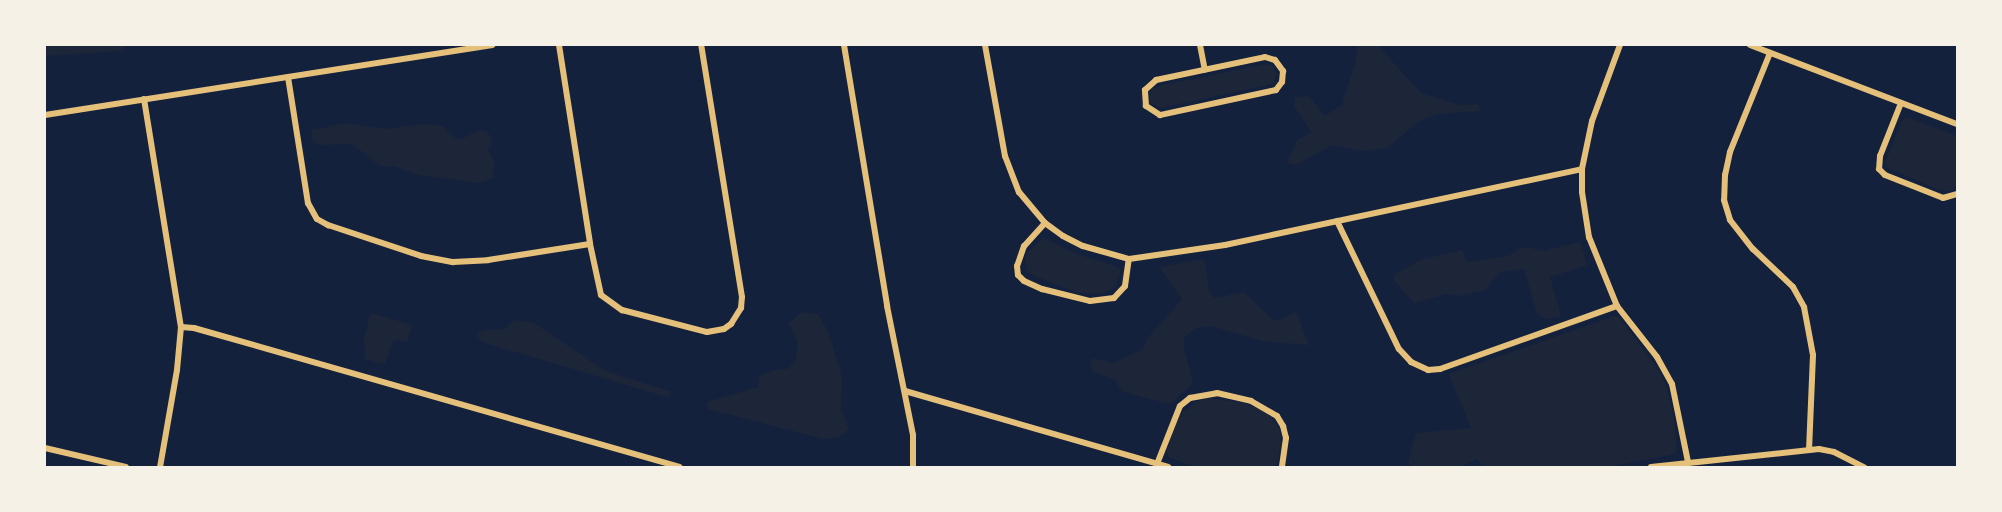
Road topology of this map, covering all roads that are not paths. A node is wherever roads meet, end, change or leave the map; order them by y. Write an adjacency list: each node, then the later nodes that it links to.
1 (494, 45): 11 (street)
2 (560, 45): 20 (street)
3 (701, 45): 20 (street)
4 (844, 45): 24 (street)
5 (985, 45): 19 (street)
6 (1200, 45): 10 (street)
7 (1620, 45): 16 (street)
8 (1750, 45): 9 (street)
9 (1770, 52): 13 (street); 26 (street)
10 (1205, 70): 10 (street)
11 (288, 77): 12 (street); 20 (street)
12 (144, 99): 14 (street); 23 (street)
13 (1901, 103): 15 (street); 17 (street)
14 (45, 115)
15 (1957, 124)
16 (1582, 169): 18 (street); 22 (street)
17 (1957, 194)
18 (1336, 221): 21 (street); 22 (street)
19 (1045, 224): 21 (street); 21 (street)
20 (590, 244)
21 (1129, 260)
22 (1617, 306): 27 (street)
23 (180, 327): 30 (street); 31 (street)
24 (905, 390): 28 (street); 32 (street)
25 (45, 448): 29 (street)
26 (1809, 449): 27 (street); 36 (street)
27 (1688, 462): 35 (street)
28 (1157, 464): 33 (street); 34 (street)
29 (126, 467)
30 (160, 467)
31 (680, 467)
32 (913, 467)
33 (1168, 467)
34 (1282, 467)
35 (1651, 467)
36 (1864, 467)

